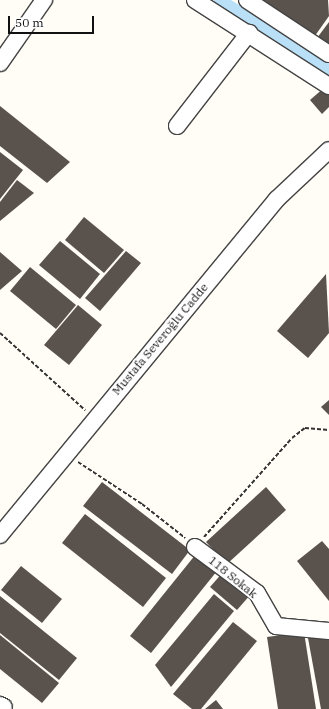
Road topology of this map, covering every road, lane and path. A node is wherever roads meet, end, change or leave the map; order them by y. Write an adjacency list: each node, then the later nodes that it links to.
1 (44, 0): 6 (street)
2 (195, 0): 4 (street)
3 (247, 0): 5 (street)
4 (249, 33): 7 (street); 8 (street)
5 (329, 54)
6 (0, 63)
7 (329, 86)
8 (177, 126)
9 (329, 150): 11 (street, Mustafa Severoğlu Cadde)
10 (0, 333): 11 (path)
11 (95, 419): 13 (street, Mustafa Severoğlu Cadde)
12 (329, 430): 15 (path)
13 (67, 455): 14 (street, Mustafa Severoğlu Cadde); 15 (path)
14 (0, 535)
15 (195, 547): 16 (street, 118 Sokak)
16 (329, 631)

